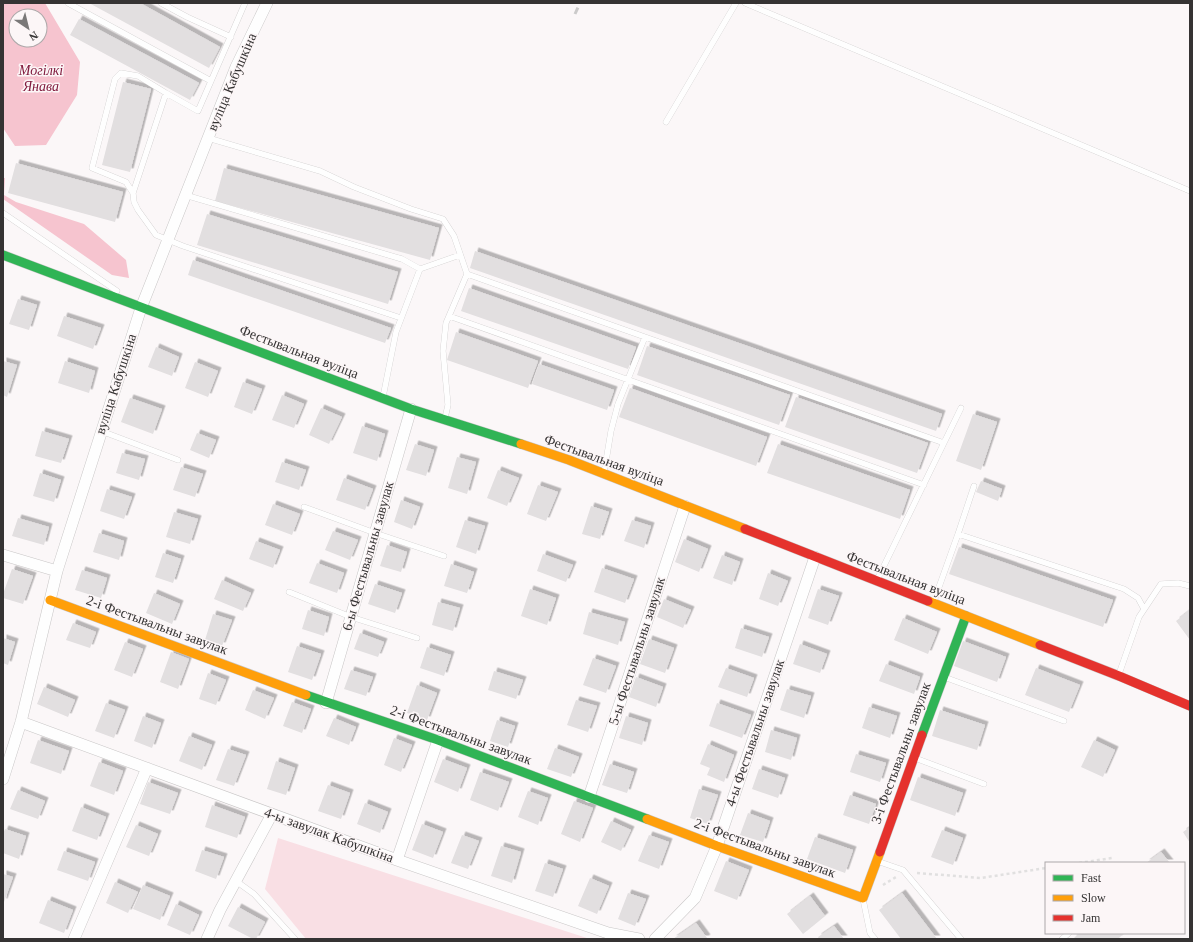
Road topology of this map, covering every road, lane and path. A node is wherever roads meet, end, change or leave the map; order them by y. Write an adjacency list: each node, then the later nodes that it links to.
1 (68, 3): 8 (lane)
2 (161, 3): 7 (lane)
3 (245, 3): 7 (lane)
4 (267, 3): 11 (street, вуліца Кабушкіна)
5 (736, 3): 10 (lane)
6 (745, 3): 12 (lane)
7 (231, 37): 8 (lane)
8 (211, 82): 9 (lane)
9 (166, 93): 13 (lane); 13 (lane)
10 (666, 122)
11 (208, 138): 14 (street, вуліца Кабушкіна); 17 (lane)
12 (1190, 191)
13 (133, 193): 16 (lane)
14 (185, 195): 16 (street, вуліца Кабушкіна); 19 (lane)
15 (3, 213): 21 (lane)
16 (168, 240): 21 (street, вуліца Кабушкіна); 23 (lane)
17 (460, 255): 19 (lane); 20 (lane)
18 (3, 256): 21 (street, Фестывальная вуліца)
19 (420, 269): 23 (lane)
20 (467, 274): 22 (lane); 24 (lane)
21 (141, 308): 26 (street, Фестывальная вуліца); 30 (street, вуліца Кабушкіна)
22 (449, 316): 25 (lane); 29 (lane)
23 (401, 318): 26 (lane)
24 (645, 337): 25 (lane); 31 (lane)
25 (628, 379): 33 (lane); 34 (lane)
26 (382, 399): 28 (street, Фестывальная вуліца)
27 (961, 408): 31 (lane)
28 (411, 409): 29 (street, Фестывальная вуліца); 38 (street, 6-ы Фестывальны завулак)
29 (444, 420): 33 (street, Фестывальная вуліца)
30 (100, 431): 32 (lane); 43 (street, вуліца Кабушкіна)
31 (944, 443): 34 (lane)
32 (178, 460)
33 (604, 474): 36 (street, Фестывальная вуліца)
34 (924, 485): 44 (lane)
35 (974, 486): 39 (lane)
36 (685, 506): 42 (street, Фестывальная вуліца); 64 (street, 5-ы Фестывальны завулак)
37 (304, 507): 38 (lane)
38 (375, 533): 41 (lane); 51 (street, 6-ы Фестывальны завулак)
39 (958, 534): 48 (lane); 49 (lane)
40 (3, 555): 43 (street)
41 (444, 556)
42 (815, 557): 44 (street, Фестывальная вуліца); 66 (street, 4-ы Фестывальны завулак)
43 (57, 571): 47 (street, вуліца Кабушкіна)
44 (877, 581): 48 (street, Фестывальная вуліца)
45 (1190, 586): 49 (lane)
46 (289, 592): 51 (lane)
47 (50, 600): 55 (street, 2-і Фестывальны завулак); 58 (street, вуліца Кабушкіна)
48 (934, 604): 50 (street, Фестывальная вуліца)
49 (1144, 609): 53 (lane)
50 (966, 616): 53 (street, Фестывальная вуліца); 54 (street, 3-і Фестывальны завулак)
51 (351, 617): 52 (lane); 55 (street, 6-ы Фестывальны завулак)
52 (417, 638)
53 (1118, 676): 56 (street, Фестывальная вуліца)
54 (944, 677): 57 (lane); 60 (street, 3-і Фестывальны завулак)
55 (326, 703): 59 (street, 2-і Фестывальны завулак)
56 (1190, 706)
57 (1064, 721)
58 (21, 722): 61 (street, 4-ы завулак Кабушкіна); 62 (street, вуліца Кабушкіна)
59 (438, 740): 64 (street, 2-і Фестывальны завулак); 68 (street)
60 (915, 758): 63 (lane); 69 (street, 3-і Фестывальны завулак)
61 (147, 768): 65 (street, 4-ы завулак Кабушкіна); 76 (street)
62 (3, 779)
63 (984, 784)
64 (589, 797): 66 (street, 2-і Фестывальны завулак)
65 (272, 814): 68 (street, 4-ы завулак Кабушкіна); 73 (street)
66 (717, 846): 75 (street, 2-і Фестывальны завулак); 80 (street, 4-ы Фестывальны завулак)
67 (1112, 858): 70 (path)
68 (397, 860): 79 (street, 4-ы завулак Кабушкіна)
69 (877, 860): 72 (lane); 75 (street, 3-і Фестывальны завулак)
70 (1086, 862)
71 (1045, 868): 72 (path)
72 (904, 872): 74 (path); 82 (lane)
73 (236, 881): 77 (street); 78 (lane)
74 (881, 887)
75 (863, 898): 81 (lane)
76 (74, 939)
77 (207, 939)
78 (295, 939)
79 (639, 939)
80 (655, 939)
81 (875, 939)
82 (961, 939)

